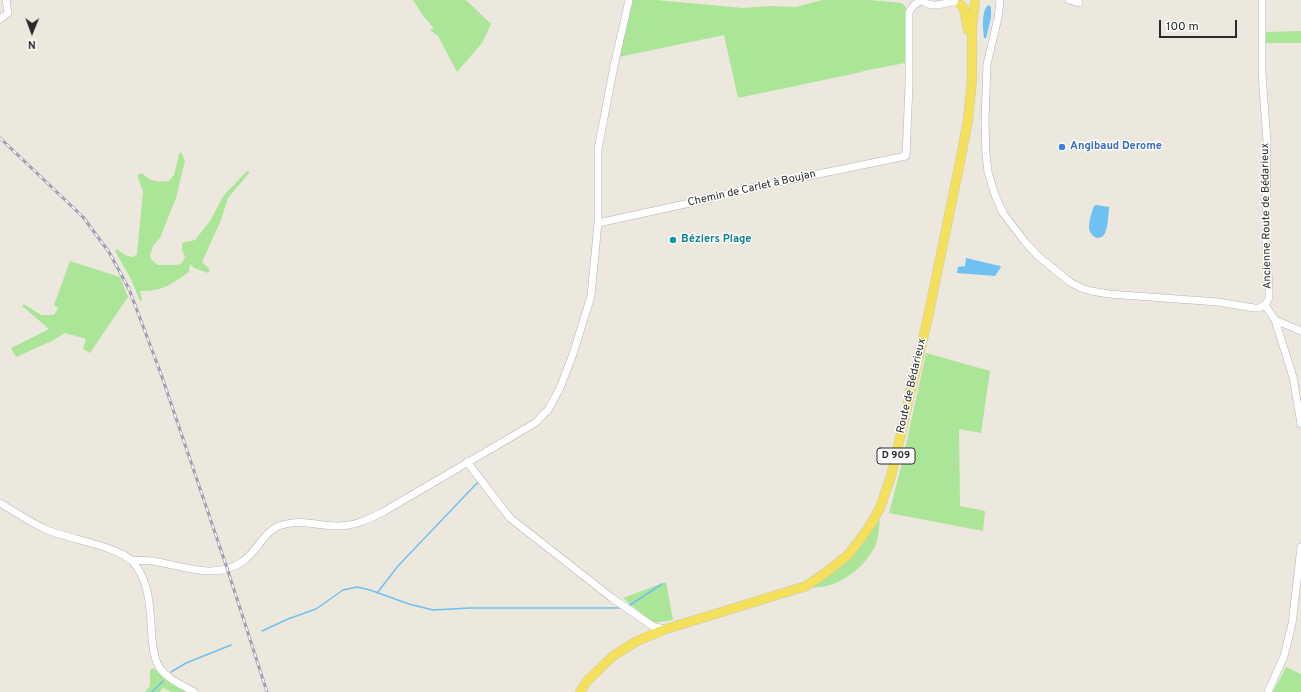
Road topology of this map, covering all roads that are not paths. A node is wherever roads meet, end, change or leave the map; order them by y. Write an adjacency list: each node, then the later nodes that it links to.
1 (6, 0): 10 (street)
2 (629, 0): 12 (street)
3 (922, 0): 7 (street); 12 (street, Chemin de Carlet à Boujan)
4 (1000, 0): 13 (street)
5 (1069, 0): 9 (street)
6 (1262, 0): 13 (street, Ancienne Route de Bédarieux)
7 (957, 2): 8 (main road); 11 (main road, Route de Bédarieux / D 909)
8 (976, 2): 11 (main road, Route de Bédarieux / D 909)
9 (1079, 3)
10 (0, 19)
11 (972, 45): 21 (main road, Route de Bédarieux / D 909)
12 (598, 223): 17 (street)
13 (1265, 305): 14 (street, Ancienne Route de Bédarieux)
14 (1275, 320): 15 (street); 16 (street, Ancienne Route de Bédarieux)
15 (1301, 331)
16 (1301, 424)
17 (467, 462): 20 (street); 21 (street)
18 (0, 503): 20 (street)
19 (1301, 547): 24 (street)
20 (132, 560): 22 (street)
21 (666, 629): 23 (main road, Route de Bédarieux / D 909)
22 (194, 692)
23 (580, 692)
24 (1268, 692)

